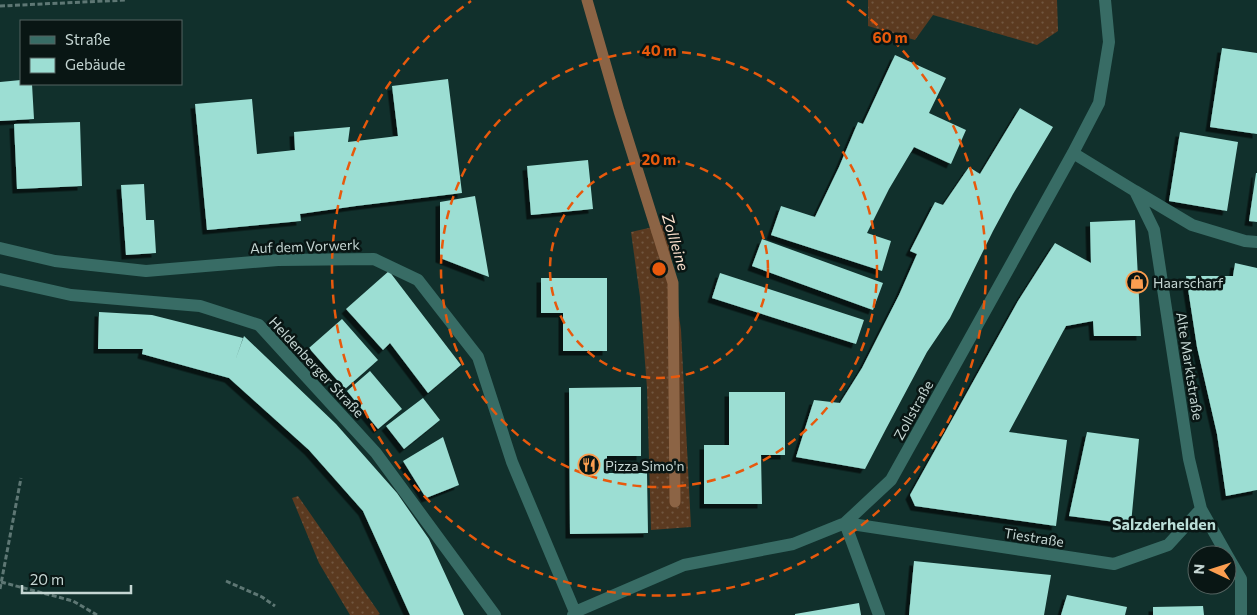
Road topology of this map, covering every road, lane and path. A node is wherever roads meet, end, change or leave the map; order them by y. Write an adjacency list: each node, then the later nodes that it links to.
1 (126, 0): 3 (path)
2 (1105, 0): 4 (street, Zollstraße)
3 (0, 6)
4 (1074, 153): 5 (street); 11 (street, Zollstraße)
5 (1135, 191): 6 (street); 10 (street, Alte Marktstraße)
6 (1257, 242)
7 (0, 248): 18 (street, Auf dem Vorwerk)
8 (0, 279): 20 (street, Heldenberger Straße)
9 (21, 478): 15 (path)
10 (1200, 509): 11 (street, Tiestraße); 12 (street, Alte Marktstraße)
11 (845, 523): 18 (street, Zollstraße); 21 (street)
12 (1221, 545)
13 (1237, 572): 22 (street, Alte Marktstraße)
14 (226, 581): 17 (path)
15 (1, 582): 16 (path); 19 (path)
16 (0, 589)
17 (276, 606)
18 (574, 614)
19 (97, 615)
20 (495, 615)
21 (879, 615)
22 (1241, 615)

